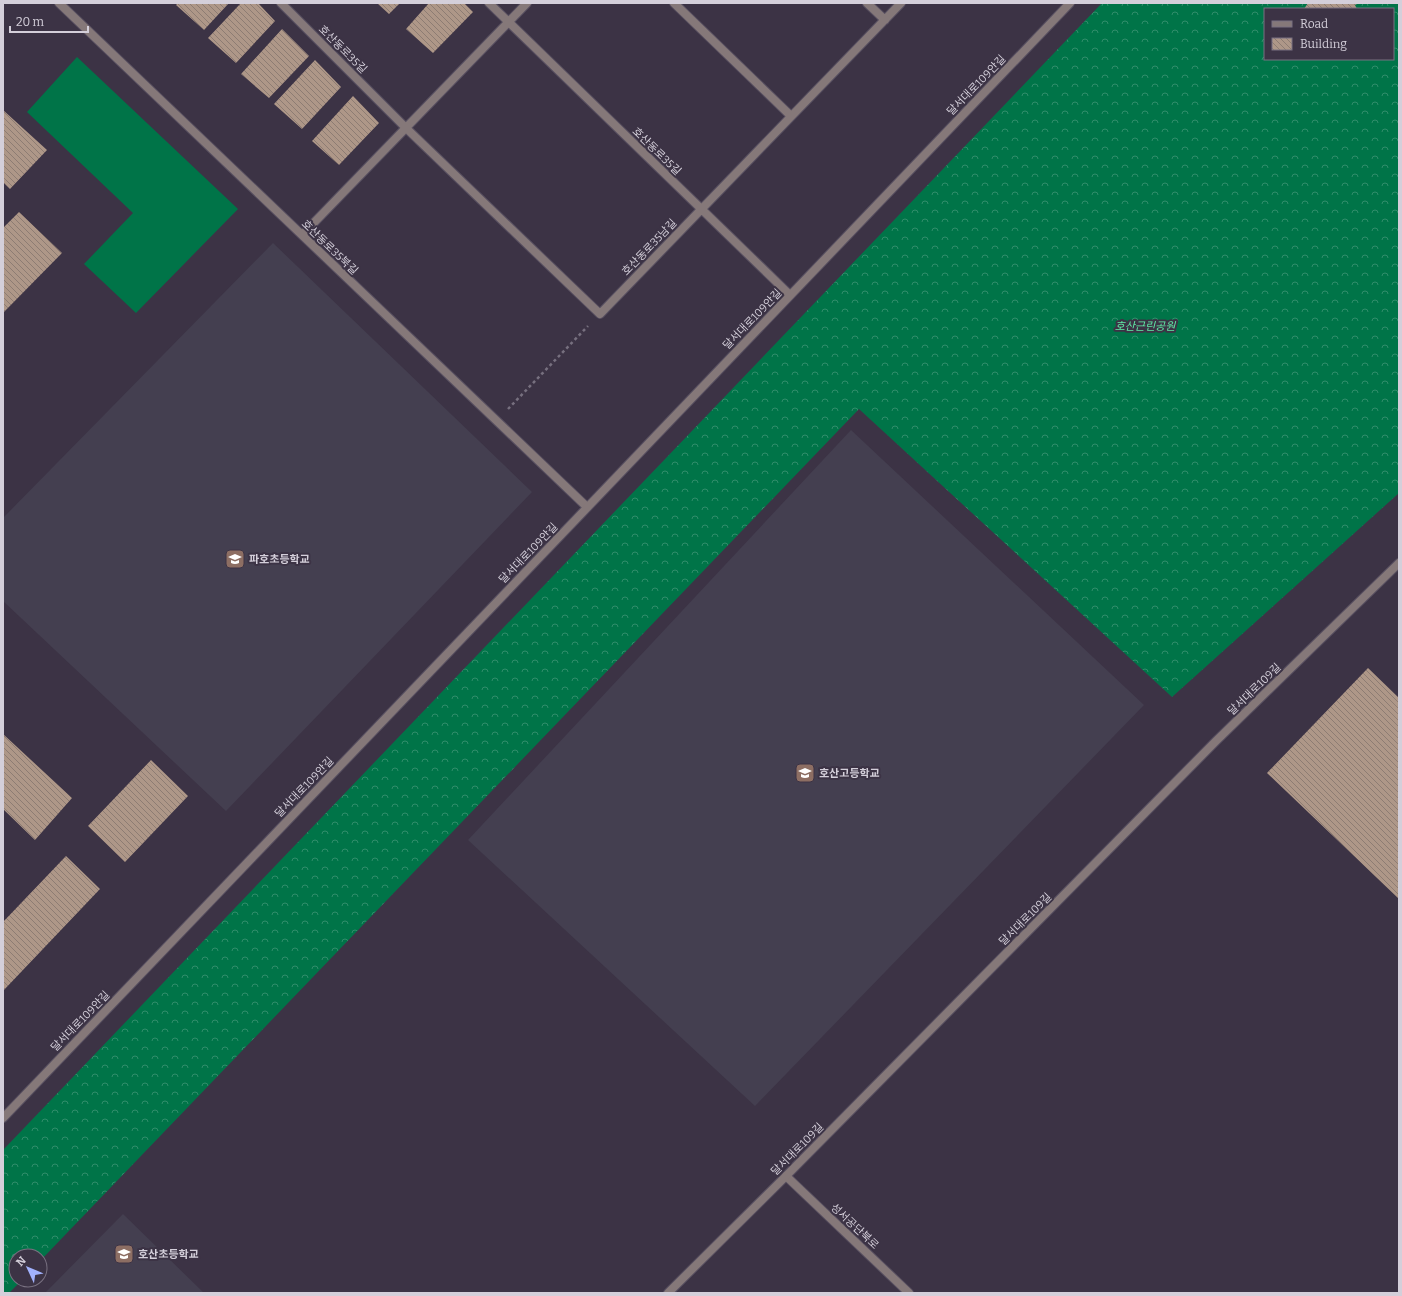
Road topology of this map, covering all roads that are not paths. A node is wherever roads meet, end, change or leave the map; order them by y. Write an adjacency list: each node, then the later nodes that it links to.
1 (59, 3): 14 (street, 호산동로35북길)
2 (281, 3): 12 (street, 호산동로35길)
3 (489, 3): 10 (street, 호산동로35길)
4 (527, 3): 10 (street)
5 (674, 3): 11 (street)
6 (866, 3): 9 (street)
7 (901, 3): 9 (street, 호산동로35남길)
8 (1066, 4): 15 (street, 달서대로109안길)
9 (884, 20): 11 (street, 호산동로35남길)
10 (508, 22): 12 (street); 13 (street, 호산동로35길)
11 (791, 116): 13 (street, 호산동로35남길)
12 (406, 128): 13 (street, 호산동로35남길); 14 (street)
13 (701, 209): 15 (street, 호산동로35길)
14 (302, 235): 16 (street, 호산동로35북길)
15 (790, 295): 16 (street, 달서대로109안길)
16 (587, 507): 18 (street, 달서대로109안길)
17 (1399, 562): 19 (street, 달서대로109길)
18 (3, 1118)
19 (786, 1176): 20 (street, 달서대로109길); 21 (street, 성서공단북로)
20 (668, 1293)
21 (909, 1293)

